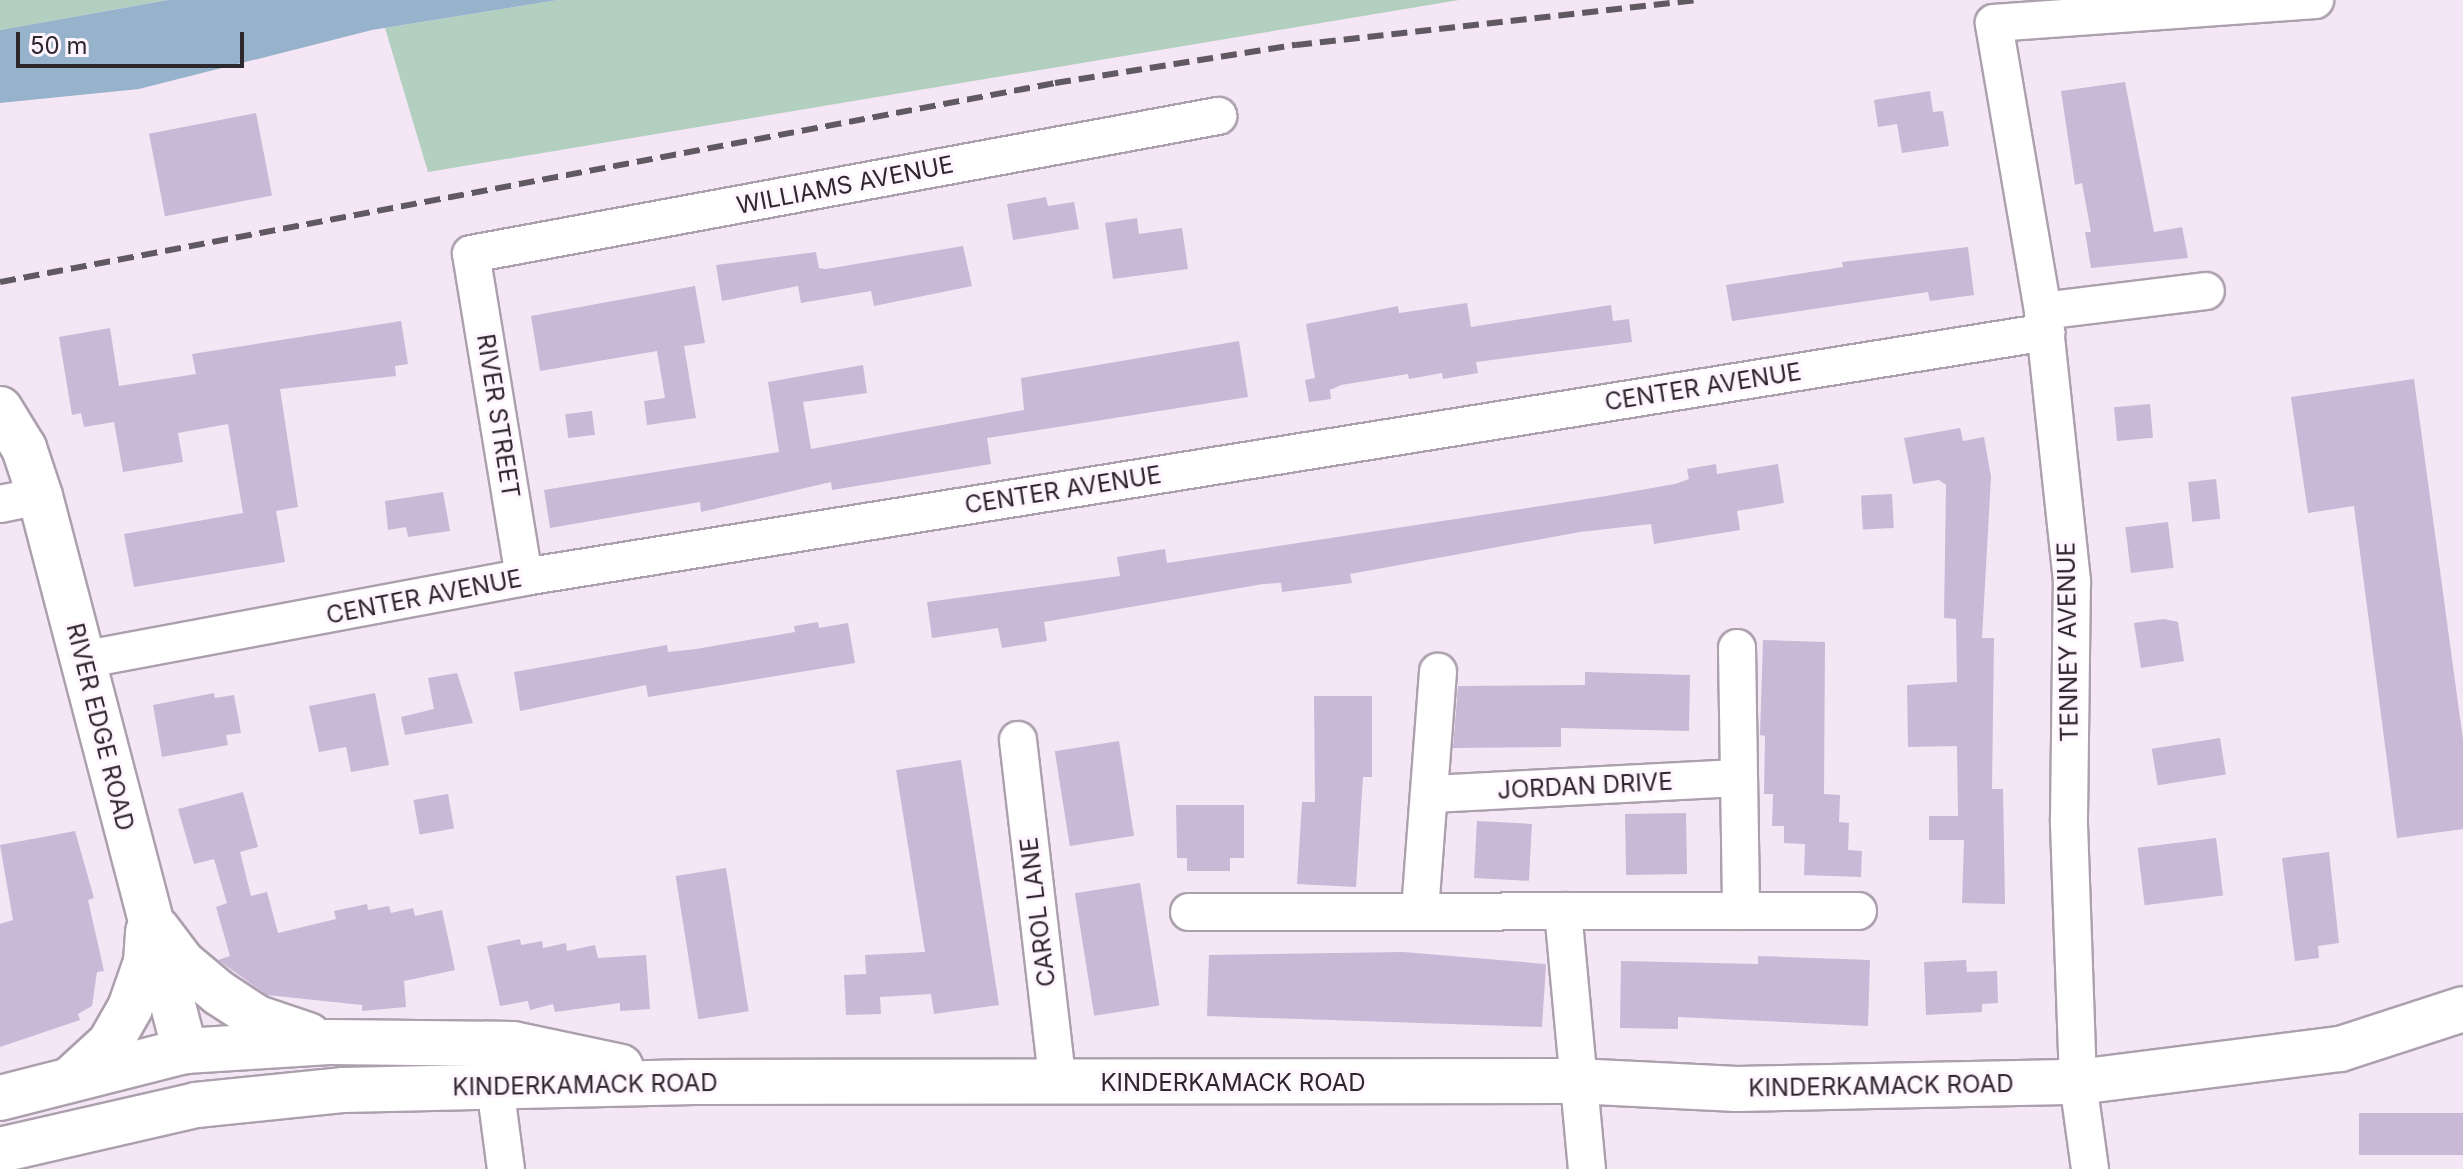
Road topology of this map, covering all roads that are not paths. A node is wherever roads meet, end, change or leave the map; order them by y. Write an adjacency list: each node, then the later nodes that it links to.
1 (2315, 0): 5 (street, TENNEY AVENUE)
2 (1218, 116): 3 (street, WILLIAMS AVENUE)
3 (471, 254): 8 (street, RIVER STREET)
4 (2206, 291): 5 (street, CENTER AVENUE)
5 (2045, 321): 8 (street, CENTER AVENUE); 28 (street, TENNEY AVENUE)
6 (0, 409): 7 (main road, RIVER EDGE ROAD)
7 (20, 500): 10 (main road, RIVER EDGE ROAD)
8 (524, 577): 10 (street, CENTER AVENUE)
9 (1737, 648): 13 (street)
10 (82, 660): 20 (main road, RIVER EDGE ROAD)
11 (1438, 672): 14 (street)
12 (1018, 740): 29 (street, CAROL LANE)
13 (1739, 778): 14 (street, JORDAN DRIVE); 17 (street)
14 (1431, 794): 15 (street)
15 (1420, 911): 16 (street); 19 (street)
16 (1563, 911): 17 (street); 26 (street)
17 (1741, 911): 18 (street)
18 (1858, 911)
19 (1189, 912)
20 (149, 917): 22 (main road); 24 (main road, RIVER EDGE ROAD); 25 (main road)
21 (2463, 1009): 28 (main road, KINDERKAMACK ROAD)
22 (329, 1042): 23 (main road); 24 (main road)
23 (432, 1046): 27 (main road); 30 (main road)
24 (185, 1051): 25 (main road)
25 (73, 1077): 31 (main road)
26 (1575, 1081): 28 (main road, KINDERKAMACK ROAD); 29 (main road, KINDERKAMACK ROAD); 34 (street)
27 (694, 1082): 29 (main road, KINDERKAMACK ROAD); 30 (main road, KINDERKAMACK ROAD)
28 (2078, 1082): 35 (street, TENNEY AVENUE)
29 (1058, 1084)
30 (495, 1086): 32 (main road, KINDERKAMACK ROAD); 33 (street)
31 (0, 1098)
32 (0, 1150)
33 (506, 1169)
34 (1587, 1169)
35 (2090, 1169)

